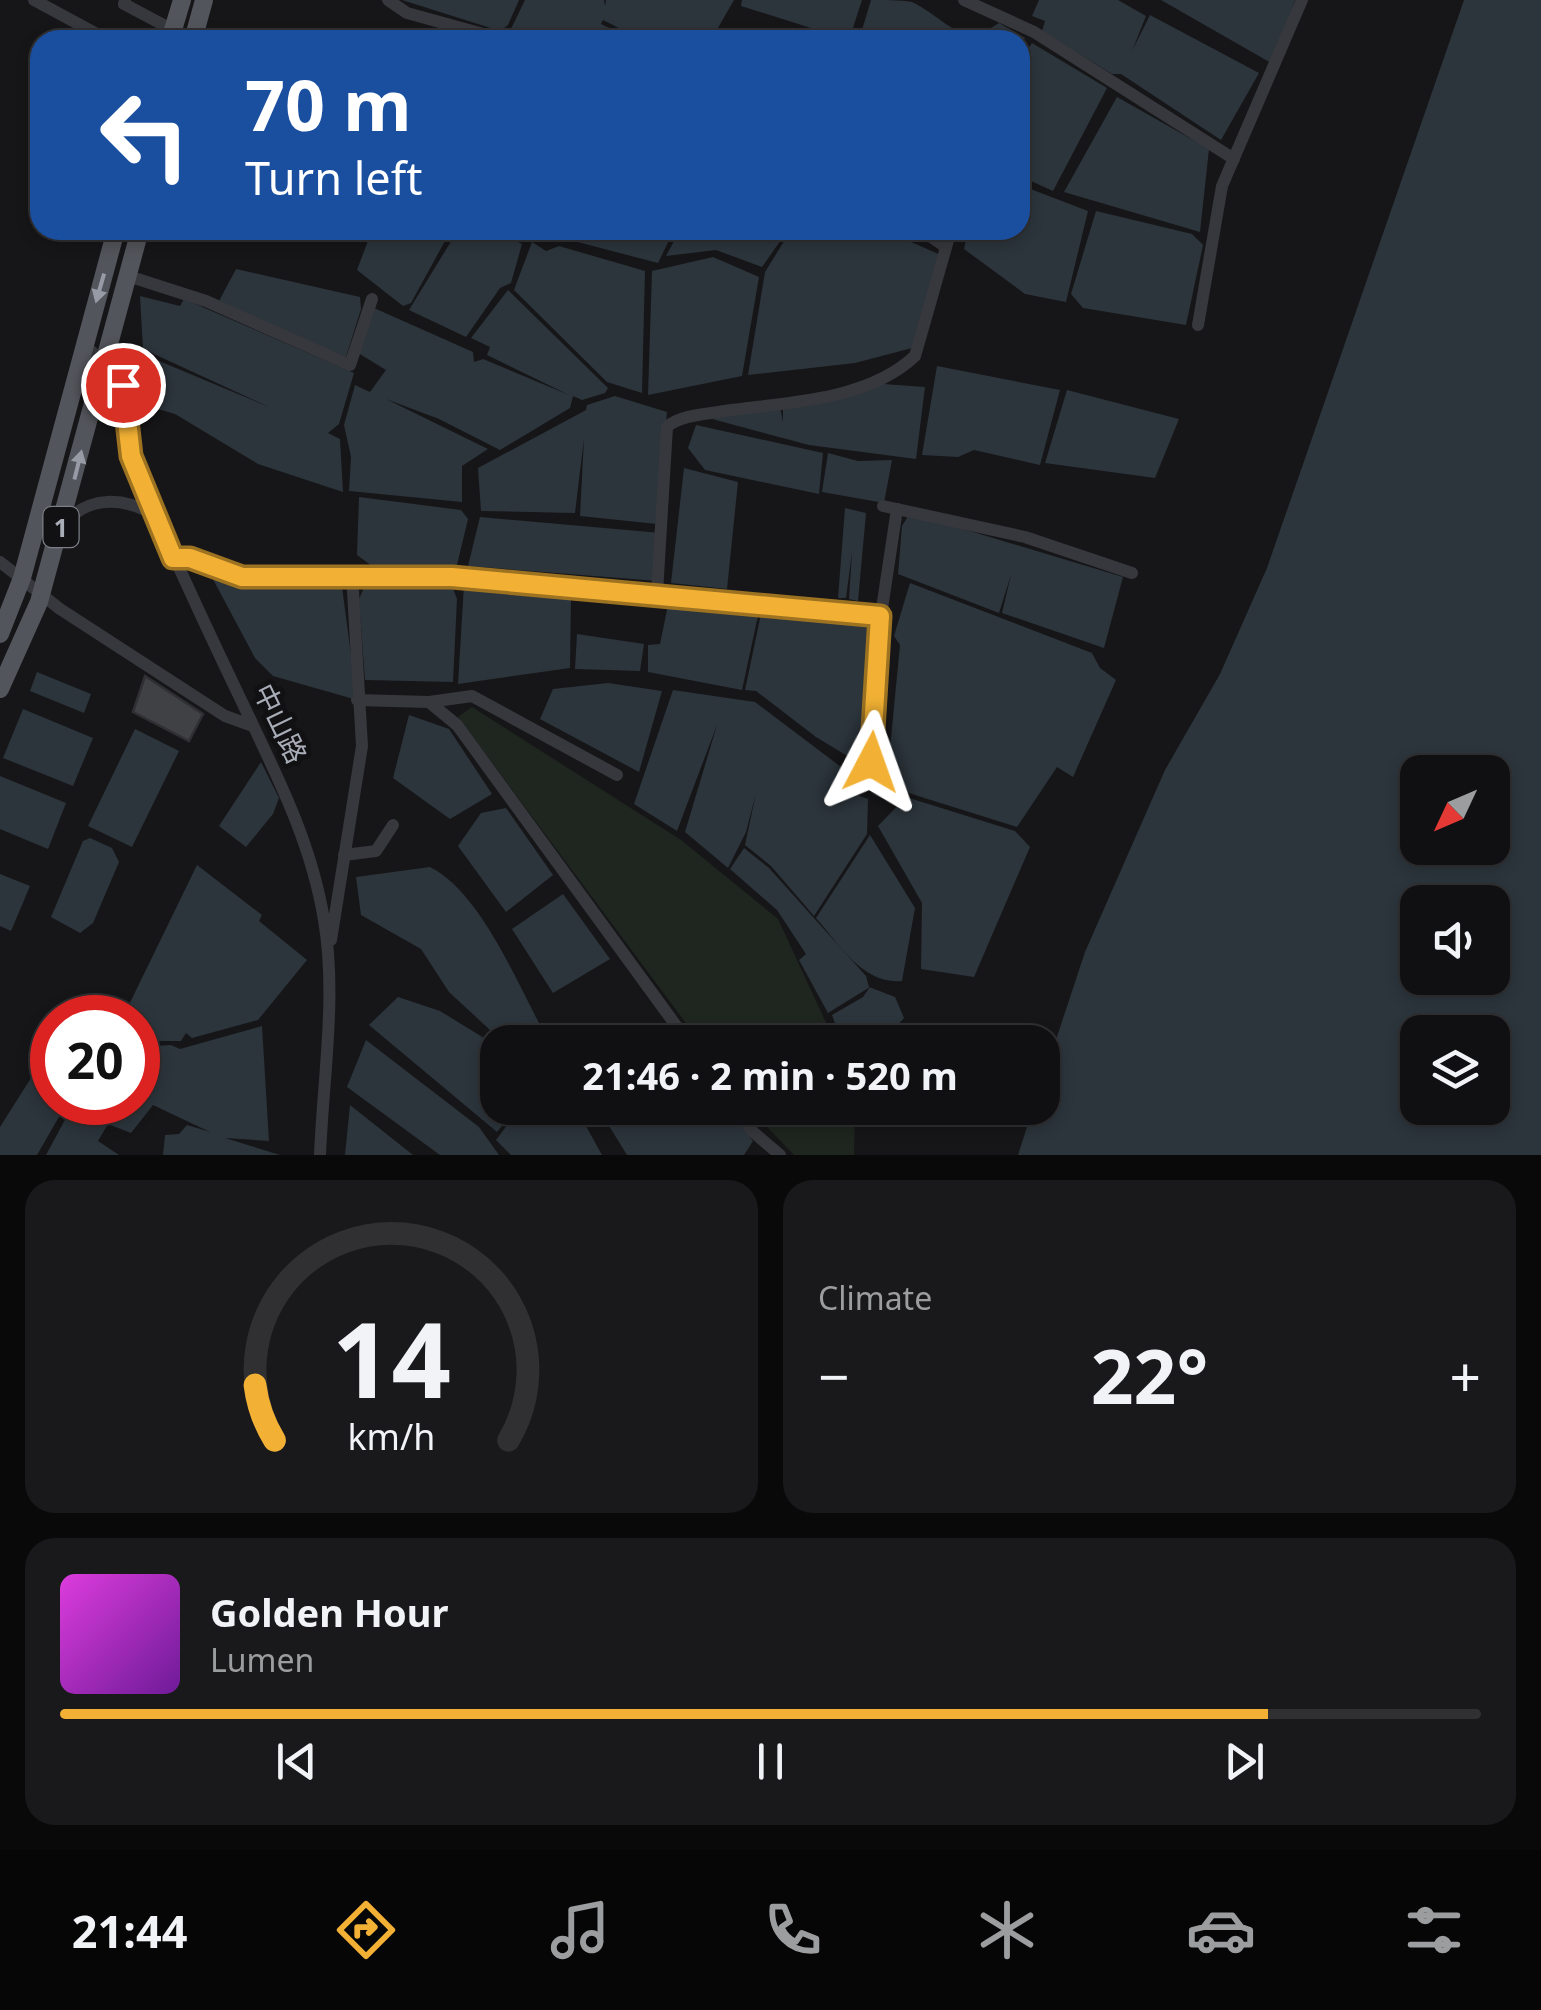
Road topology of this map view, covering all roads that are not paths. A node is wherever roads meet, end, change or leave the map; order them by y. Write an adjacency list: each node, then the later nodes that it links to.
1 (34, 0): 8 (street)
2 (125, 0): 9 (street)
3 (182, 0): 10 (main road)
4 (388, 0): 12 (street)
5 (964, 0): 13 (street)
6 (1302, 0): 15 (street)
7 (200, 1): 11 (main road)
8 (90, 30)
9 (164, 30)
10 (173, 30)
11 (195, 30)
12 (468, 30)
13 (1030, 30)
14 (1030, 30): 15 (street)
15 (1234, 160): 23 (street)
16 (113, 240): 24 (main road, 1, one-way to 24)
17 (137, 240): 21 (main road, 1)
18 (935, 240): 20 (street)
19 (948, 240): 20 (street)
20 (946, 247): 34 (street)
21 (128, 276): 22 (street); 25 (main road, 1)
22 (372, 299)
23 (1198, 325)
24 (84, 346): 25 (street, 中山路); 32 (main road, 1)
25 (104, 360): 26 (street, 中山路); 27 (main road, 1, one-way to 25)
26 (155, 515): 27 (street); 28 (street, 中山路)
27 (61, 526): 33 (main road, 1)
28 (173, 558): 31 (street); 40 (street, 中山路)
29 (0, 562): 32 (street)
30 (1132, 573): 35 (street)
31 (352, 574): 34 (street); 38 (street)
32 (22, 578): 33 (street); 36 (main road, 1)
33 (40, 594): 37 (main road, 1); 40 (street)
34 (657, 594): 35 (street)
35 (880, 616): 41 (street)
36 (0, 634)
37 (0, 689)
38 (357, 700): 39 (street); 44 (street)
39 (428, 702): 42 (street); 46 (street)
40 (253, 726): 45 (street, 中山路)
41 (871, 762)
42 (618, 775)
43 (392, 825): 44 (street)
44 (344, 856): 45 (street)
45 (328, 957): 48 (street, 中山路)
46 (676, 1025)
47 (748, 1125): 49 (street)
48 (320, 1155)
49 (780, 1155)

